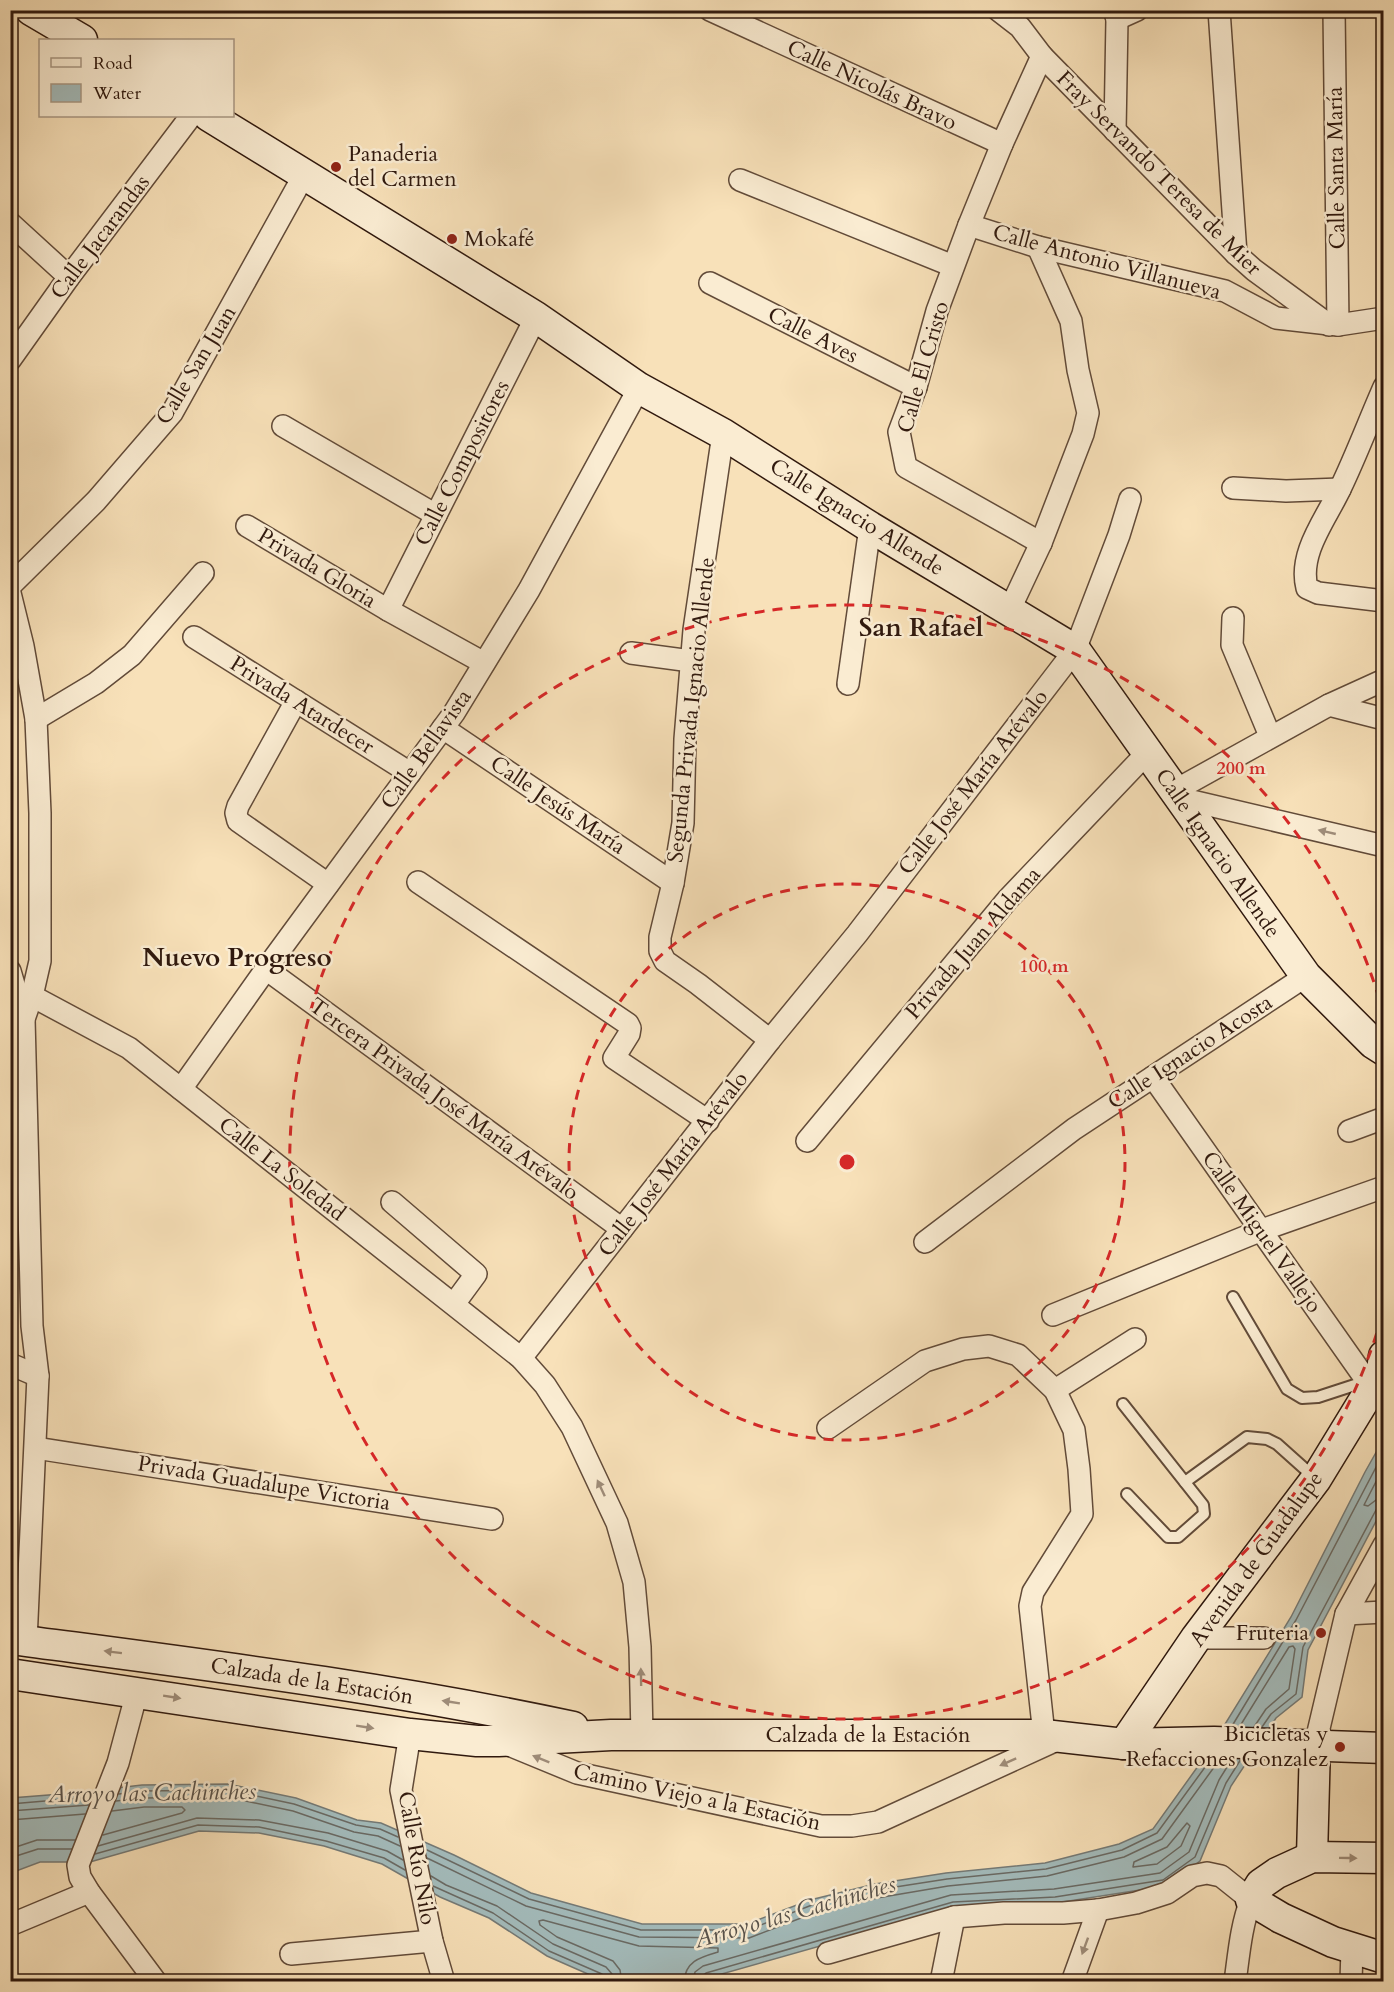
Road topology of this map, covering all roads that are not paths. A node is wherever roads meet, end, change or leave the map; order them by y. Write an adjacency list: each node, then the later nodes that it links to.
1 (31, 10): 7 (street)
2 (710, 10): 12 (street, Calle Nicolás Bravo)
3 (998, 10): 8 (street, Fray Servando Teresa de Mier)
4 (1219, 10): 18 (street)
5 (1334, 10): 26 (street, Calle Santa María)
6 (1123, 13): 11 (street)
7 (80, 39)
8 (1042, 56): 11 (street, Fray Servando Teresa de Mier); 12 (street, Calle El Cristo)
9 (191, 117): 21 (street, Calle Jacarandas)
10 (211, 117): 13 (street, Calle Ignacio Allende)
11 (1114, 130): 18 (street, Fray Servando Teresa de Mier)
12 (1002, 144): 16 (street, Calle El Cristo)
13 (304, 175): 24 (street, Calle Ignacio Allende); 41 (street, Calle San Juan)
14 (740, 180): 19 (street)
15 (10, 223): 21 (street)
16 (969, 225): 17 (street, Calle Antonio Villanueva); 19 (street, Calle El Cristo)
17 (1038, 247): 23 (street, Calle Antonio Villanueva); 39 (street)
18 (1236, 254): 20 (street, Fray Servando Teresa de Mier)
19 (953, 266): 28 (street, Calle El Cristo)
20 (1254, 270): 23 (street); 26 (street, Fray Servando Teresa de Mier)
21 (69, 277): 27 (street, Calle Jacarandas)
22 (710, 283): 28 (street, Calle Aves)
23 (1225, 291): 26 (street, Calle Antonio Villanueva)
24 (536, 317): 30 (street, Calle Ignacio Allende); 36 (street, Calle Compositores)
25 (1383, 318): 26 (street, Calle Antonio Villanueva)
26 (1333, 325)
27 (10, 360)
28 (916, 387): 39 (street, Calle El Cristo)
29 (1383, 387): 34 (street)
30 (639, 388): 32 (street, Calle Ignacio Allende); 51 (street, Calle Bellavista)
31 (283, 426): 36 (street)
32 (723, 434): 38 (street, Calle Ignacio Allende); 50 (street, Segunda Privada Ignacio Allende)
33 (1233, 488): 34 (street)
34 (1340, 489): 43 (street)
35 (1130, 499): 48 (street, Calle José María Arévalo)
36 (436, 515): 44 (street, Calle Compositores)
37 (247, 526): 44 (street, Privada Gloria)
38 (870, 527): 45 (street, Calle Ignacio Allende); 53 (street)
39 (1041, 543): 45 (street)
40 (203, 573): 56 (street)
41 (10, 586)
42 (10, 593): 56 (street)
43 (1383, 601)
44 (388, 610): 51 (street, Privada Gloria)
45 (1009, 611): 48 (street, Calle Ignacio Allende)
46 (1233, 618): 59 (street)
47 (194, 637): 54 (street, Privada Atardecer)
48 (1075, 650): 60 (street, Calle Ignacio Allende); 72 (street, Calle José María Arévalo)
49 (631, 653): 50 (street)
50 (691, 661): 65 (street, Segunda Privada Ignacio Allende)
51 (484, 663): 58 (street, Calle Bellavista)
52 (1383, 680): 55 (street)
53 (848, 684)
54 (296, 701): 61 (street, Privada Atardecer); 66 (street)
55 (1329, 705): 57 (street); 59 (street)
56 (36, 719): 70 (street)
57 (1383, 719)
58 (443, 728): 61 (street, Calle Bellavista); 65 (street, Calle Jesús María)
59 (1270, 736): 62 (street)
60 (1147, 753): 62 (street, Calle Ignacio Allende); 80 (street, Privada Juan Aldama)
61 (410, 773): 66 (street, Calle Bellavista)
62 (1176, 794): 63 (street, one-way to 62); 69 (street, Calle Ignacio Allende)
63 (1383, 846)
64 (418, 882): 77 (street)
65 (673, 883): 72 (street, Segunda Privada Ignacio Allende)
66 (328, 884): 67 (street, Calle Bellavista)
67 (266, 969): 75 (street, Calle Bellavista); 83 (street, Tercera Privada José María Arévalo)
68 (10, 970): 71 (street)
69 (1306, 976): 73 (street, Calle Ignacio Allende); 74 (street, Calle Ignacio Acosta)
70 (32, 996): 71 (street); 75 (street, Calle La Soledad)
71 (24, 1019): 79 (street)
72 (770, 1040): 77 (street, Calle José María Arévalo)
73 (1383, 1050)
74 (1153, 1077): 84 (street, Calle Miguel Vallejo); 85 (street, Calle Ignacio Acosta)
75 (181, 1089): 87 (street, Calle La Soledad)
76 (1383, 1118): 78 (street)
77 (708, 1121): 83 (street, Calle José María Arévalo)
78 (1349, 1131)
79 (19, 1139): 93 (street)
80 (807, 1141)
81 (1383, 1187): 84 (street)
82 (392, 1202): 87 (street)
83 (622, 1229): 90 (street, Calle José María Arévalo)
84 (1262, 1230): 88 (street); 92 (street, Calle Miguel Vallejo)
85 (925, 1242)
86 (1233, 1297): 92 (lane)
87 (454, 1304): 90 (street, Calle La Soledad)
88 (1053, 1315)
89 (1134, 1339): 94 (street)
90 (521, 1358): 114 (street, one-way to 90)
91 (10, 1364): 93 (street)
92 (1379, 1375): 98 (street, Avenida de Guadalupe)
93 (38, 1376): 97 (street)
94 (1055, 1390): 96 (street); 115 (street)
95 (1123, 1404): 99 (lane)
96 (828, 1428)
97 (36, 1448): 101 (street, Privada Guadalupe Victoria); 107 (street)
98 (1316, 1479): 99 (lane); 105 (street, Avenida de Guadalupe)
99 (1185, 1482): 100 (lane)
100 (1127, 1494)
101 (492, 1519)
102 (1383, 1545): 104 (street)
103 (1383, 1612): 104 (street)
104 (1346, 1614): 118 (street)
105 (1196, 1638): 106 (street); 117 (street, Avenida de Guadalupe)
106 (1264, 1638)
107 (18, 1640): 108 (street, Calzada de la Estación, one-way to 107)
108 (175, 1660): 110 (street); 111 (street, Calzada de la Estación, one-way to 108)
109 (10, 1674): 110 (street, Calzada de la Estación)
110 (137, 1692): 112 (street, Calzada de la Estación, one-way to 112); 122 (street)
111 (483, 1707): 113 (street, Calzada de la Estación); 116 (street)
112 (410, 1734): 116 (street, Calzada de la Estación); 127 (street, Calle Río Nilo)
113 (611, 1735): 114 (street, Calzada de la Estación); 116 (street, Calzada de la Estación)
114 (642, 1735): 115 (street, Calzada de la Estación)
115 (1053, 1737): 116 (street, Camino Viejo a la Estación, one-way to 116); 117 (street, Calzada de la Estación)
116 (488, 1741)
117 (1124, 1744): 118 (street, Calzada de la Estación)
118 (1315, 1745): 119 (street, Calzada de la Estación); 120 (street)
119 (1383, 1748)
120 (1312, 1857): 121 (street, one-way to 121); 123 (street)
121 (1383, 1858)
122 (89, 1892): 126 (street); 132 (street)
123 (1251, 1900): 124 (street); 128 (street); 136 (street)
124 (1098, 1910): 125 (street); 135 (street, one-way to 135)
125 (954, 1917): 129 (street); 134 (street)
126 (10, 1925)
127 (432, 1941): 130 (street); 133 (street, Calle Río Nilo)
128 (1352, 1948): 131 (street); 137 (street)
129 (828, 1953)
130 (291, 1954)
131 (1383, 1958)
132 (156, 1982)
133 (444, 1982)
134 (941, 1982)
135 (1072, 1982)
136 (1235, 1982)
137 (1351, 1982)

